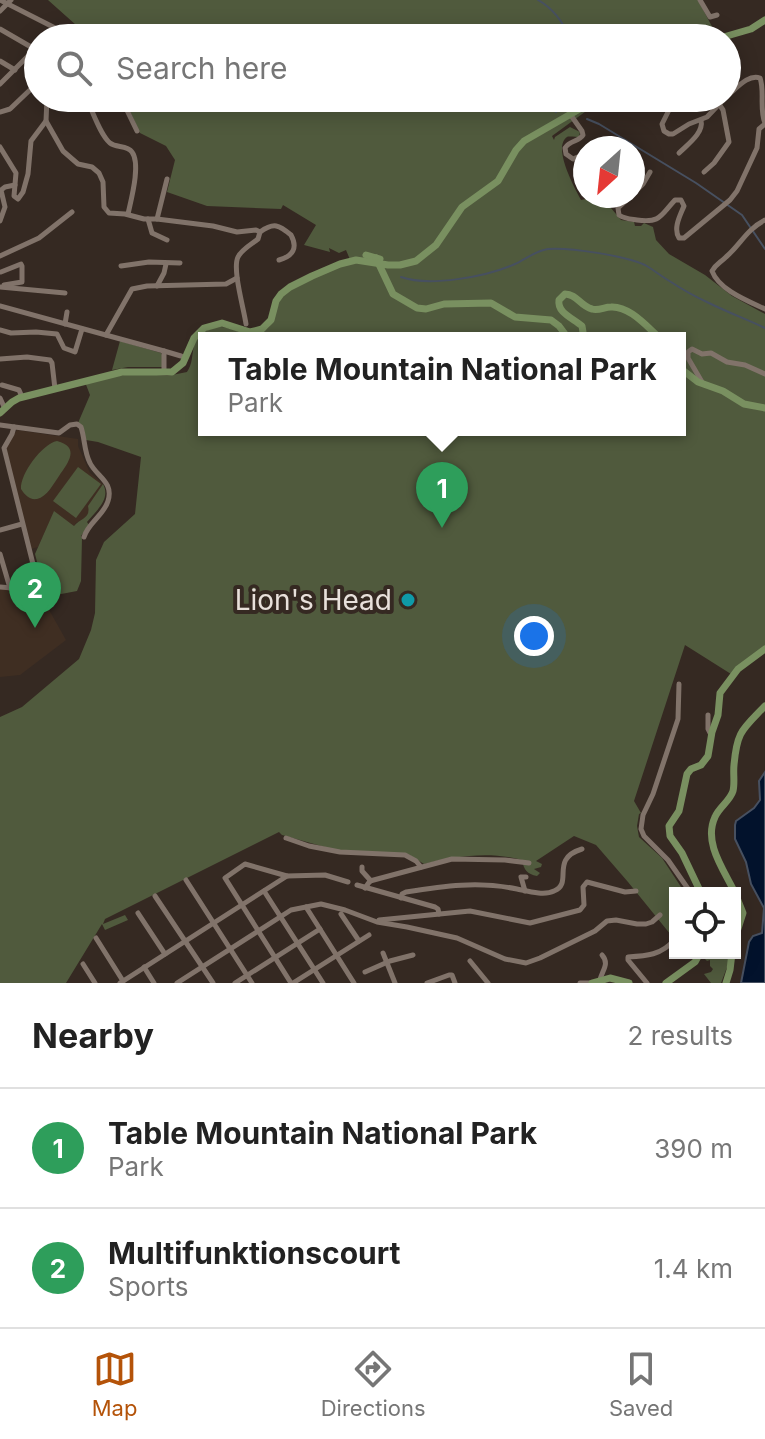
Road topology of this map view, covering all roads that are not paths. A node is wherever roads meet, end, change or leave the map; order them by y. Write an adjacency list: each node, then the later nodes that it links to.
1 (700, 0): 3 (street)
2 (3, 4): 5 (street)
3 (717, 15)
4 (765, 20): 7 (main road)
5 (46, 24)
6 (0, 29): 8 (street)
7 (741, 32)
8 (24, 43)
9 (0, 61): 11 (street)
10 (24, 61): 11 (street)
11 (15, 70): 14 (street)
12 (765, 71): 13 (street)
13 (760, 78): 15 (street); 28 (street)
14 (0, 84)
15 (741, 85)
16 (24, 96): 17 (street)
17 (0, 112)
18 (46, 112): 27 (street)
19 (93, 112): 42 (street)
20 (128, 112): 29 (street)
21 (574, 112): 25 (main road)
22 (668, 112): 26 (street)
23 (712, 112): 26 (street)
24 (723, 112): 36 (street)
25 (570, 114): 30 (street); 51 (main road)
26 (701, 120): 33 (street)
27 (46, 121): 39 (street); 42 (street)
28 (765, 124): 40 (street)
29 (137, 131)
30 (582, 136)
31 (573, 141): 34 (street)
32 (0, 147): 39 (street)
33 (679, 153)
34 (573, 159)
35 (650, 172): 38 (street)
36 (704, 172)
37 (167, 179): 44 (street)
38 (645, 181)
39 (15, 185): 46 (street)
40 (618, 208)
41 (72, 212): 49 (street)
42 (128, 214): 43 (street)
43 (148, 219): 44 (street); 48 (street)
44 (157, 219): 47 (street)
45 (765, 220): 61 (street)
46 (0, 221)
47 (260, 232): 50 (street); 56 (street)
48 (167, 240)
49 (0, 256)
50 (279, 260)
51 (372, 260): 69 (main road); 70 (main road)
52 (180, 263): 53 (street)
53 (166, 264): 54 (street); 57 (street)
54 (121, 266)
55 (1, 272): 58 (street)
56 (237, 278): 57 (street); 65 (street)
57 (157, 286): 74 (street)
58 (1, 287): 59 (street)
59 (65, 293)
60 (0, 306): 63 (street)
61 (765, 309)
62 (67, 312): 64 (street)
63 (43, 318): 64 (street); 68 (street)
64 (65, 324): 66 (street)
65 (246, 324)
66 (82, 329): 68 (street); 74 (street)
67 (0, 330): 68 (street)
68 (39, 332)
69 (200, 332)
70 (564, 332)
71 (583, 332): 72 (main road)
72 (652, 332)
73 (198, 334): 78 (main road)
74 (106, 335): 75 (street)
75 (164, 351): 76 (street); 78 (street)
76 (181, 356)
77 (0, 359): 83 (street)
78 (166, 370): 83 (main road)
79 (686, 372): 81 (main road)
80 (765, 374): 81 (street)
81 (702, 383): 86 (main road)
82 (2, 385): 84 (street)
83 (55, 389): 84 (main road)
84 (22, 397): 87 (main road)
85 (0, 398): 87 (street)
86 (765, 408)
87 (2, 411)
88 (0, 425): 89 (street)
89 (14, 427): 90 (street); 93 (street)
90 (3, 456): 91 (street)
91 (22, 524): 92 (street); 96 (street)
92 (0, 530)
93 (84, 537)
94 (0, 554): 96 (street)
95 (0, 587): 96 (street)
96 (10, 588)
97 (765, 649): 101 (main road)
98 (679, 684): 113 (street)
99 (765, 706): 115 (main road)
100 (708, 715): 101 (street)
101 (712, 735): 114 (main road)
102 (286, 838): 106 (street)
103 (582, 849): 118 (street)
104 (529, 863): 106 (street)
105 (362, 867): 110 (street)
106 (421, 867): 110 (street)
107 (280, 876): 111 (street); 117 (street); 122 (street)
108 (526, 877): 118 (street)
109 (186, 880): 130 (street)
110 (371, 881): 116 (street)
111 (348, 882)
112 (357, 885): 116 (street)
113 (687, 887)
114 (698, 887)
115 (732, 887)
116 (365, 888): 121 (street)
117 (264, 891): 122 (street); 128 (street)
118 (525, 891): 121 (street)
119 (636, 891): 126 (street)
120 (155, 896): 135 (street)
121 (401, 898): 126 (street)
122 (242, 904): 130 (street); 132 (street)
123 (306, 907): 128 (street); 129 (street); 131 (street)
124 (138, 913): 141 (street)
125 (341, 914): 136 (street)
126 (439, 914): 129 (street)
127 (660, 915): 129 (street)
128 (280, 917): 132 (street); 137 (street)
129 (374, 921)
130 (214, 923): 135 (street); 139 (street)
131 (320, 929): 137 (street); 142 (street)
132 (259, 931): 139 (street); 145 (street)
133 (369, 935): 136 (street)
134 (96, 938): 157 (street)
135 (184, 941): 141 (street); 152 (street)
136 (359, 941): 142 (street)
137 (297, 943): 145 (street); 153 (street)
138 (669, 945): 173 (street)
139 (230, 949): 152 (street); 155 (street)
140 (383, 953): 149 (street)
141 (165, 954): 151 (street)
142 (337, 955): 153 (street); 167 (street)
143 (413, 955): 149 (street)
144 (602, 955): 160 (street)
145 (276, 957): 155 (street); 165 (street)
146 (692, 959): 174 (main road)
147 (732, 959): 175 (main road)
148 (470, 961): 170 (street)
149 (387, 963): 154 (street); 168 (street)
150 (83, 964): 161 (street)
151 (144, 967): 157 (street); 162 (street)
152 (201, 968): 158 (street); 159 (street)
153 (314, 969): 165 (street); 166 (street)
154 (365, 972)
155 (247, 975): 163 (street); 164 (street)
156 (454, 980): 169 (street)
157 (121, 982)
158 (180, 982)
159 (211, 982)
160 (594, 982): 171 (street); 172 (main road)
161 (95, 983)
162 (154, 983)
163 (235, 983)
164 (252, 983)
165 (293, 983)
166 (323, 983)
167 (354, 983)
168 (395, 983)
169 (427, 983)
170 (488, 983)
171 (580, 983)
172 (629, 983)
173 (647, 983)
174 (666, 983)
175 (726, 983)

